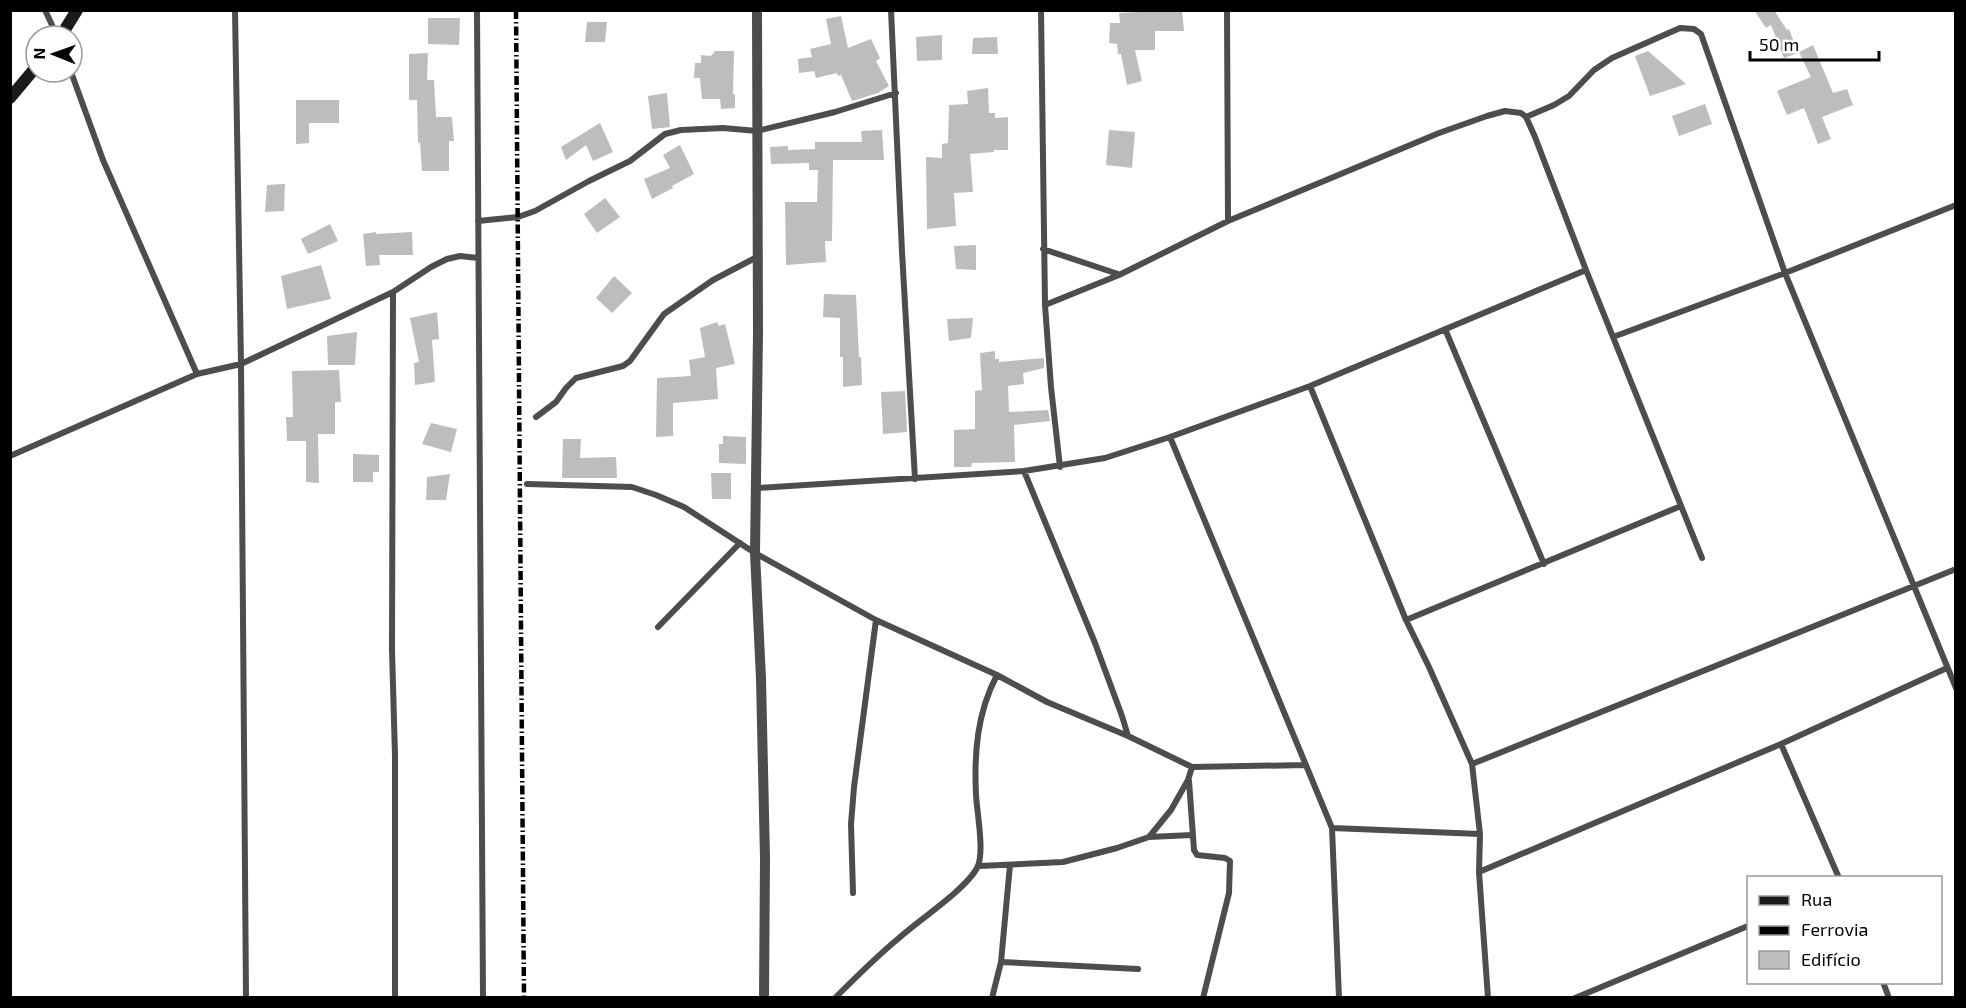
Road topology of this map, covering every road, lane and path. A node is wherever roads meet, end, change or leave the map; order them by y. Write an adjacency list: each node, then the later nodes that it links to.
1 (45, 10): 9 (street)
2 (77, 10): 10 (main road)
3 (236, 10): 30 (street)
4 (477, 10): 19 (street)
5 (756, 10): 16 (street)
6 (891, 10): 13 (street)
7 (1041, 10): 20 (street)
8 (1227, 10): 18 (street)
9 (53, 24)
10 (67, 24)
11 (24, 81): 14 (main road)
12 (75, 84): 31 (street)
13 (896, 93): 16 (street); 38 (street)
14 (10, 98)
15 (1526, 117): 18 (street); 23 (street); 24 (street)
16 (757, 131): 19 (street); 21 (street)
17 (1956, 205): 24 (street)
18 (1228, 220): 25 (street)
19 (478, 221): 22 (street)
20 (1043, 249): 25 (street); 27 (street)
21 (758, 257): 33 (street); 40 (street)
22 (478, 258): 26 (street); 75 (street)
23 (1586, 270): 28 (street); 29 (street)
24 (1785, 273): 29 (street); 47 (street)
25 (1119, 274): 27 (street)
26 (393, 292): 30 (street); 74 (street)
27 (1045, 305): 36 (street)
28 (1445, 329): 32 (street); 45 (street)
29 (1613, 337): 41 (street)
30 (241, 364): 31 (street); 73 (street)
31 (197, 374): 35 (street)
32 (1310, 386): 34 (street); 49 (street)
33 (536, 417)
34 (1170, 437): 36 (street); 57 (street)
35 (10, 456)
36 (1060, 467): 37 (street)
37 (1024, 471): 38 (street); 54 (street)
38 (915, 479): 40 (street)
39 (527, 484): 42 (street)
40 (757, 488): 43 (street)
41 (1681, 506): 44 (street); 45 (street)
42 (740, 543): 43 (street); 50 (street)
43 (755, 553): 48 (street); 72 (street)
44 (1702, 558)
45 (1544, 564): 49 (street)
46 (1956, 569): 47 (street)
47 (1913, 585): 51 (street); 56 (street)
48 (876, 620): 52 (street); 68 (street)
49 (1406, 620): 56 (street)
50 (658, 627)
51 (1947, 668): 53 (street); 55 (street)
52 (997, 675): 54 (street); 65 (street)
53 (1956, 688)
54 (1128, 736): 58 (street)
55 (1781, 744): 66 (street); 67 (street)
56 (1473, 764): 61 (street)
57 (1306, 765): 58 (street); 60 (street)
58 (1192, 767): 59 (street)
59 (1188, 780): 62 (street); 63 (street)
60 (1332, 828): 61 (street); 79 (street)
61 (1480, 834): 66 (street)
62 (1192, 835): 63 (street); 78 (street)
63 (1149, 837): 64 (street)
64 (1010, 865): 65 (street); 70 (street)
65 (978, 866): 76 (street)
66 (1479, 872): 80 (street)
67 (1838, 876)
68 (853, 893)
69 (1747, 927): 81 (street)
70 (1001, 962): 71 (street); 77 (street)
71 (1138, 969)
72 (765, 997)
73 (246, 998)
74 (395, 998)
75 (483, 998)
76 (835, 998)
77 (992, 998)
78 (1203, 998)
79 (1339, 998)
80 (1488, 998)
81 (1575, 998)

